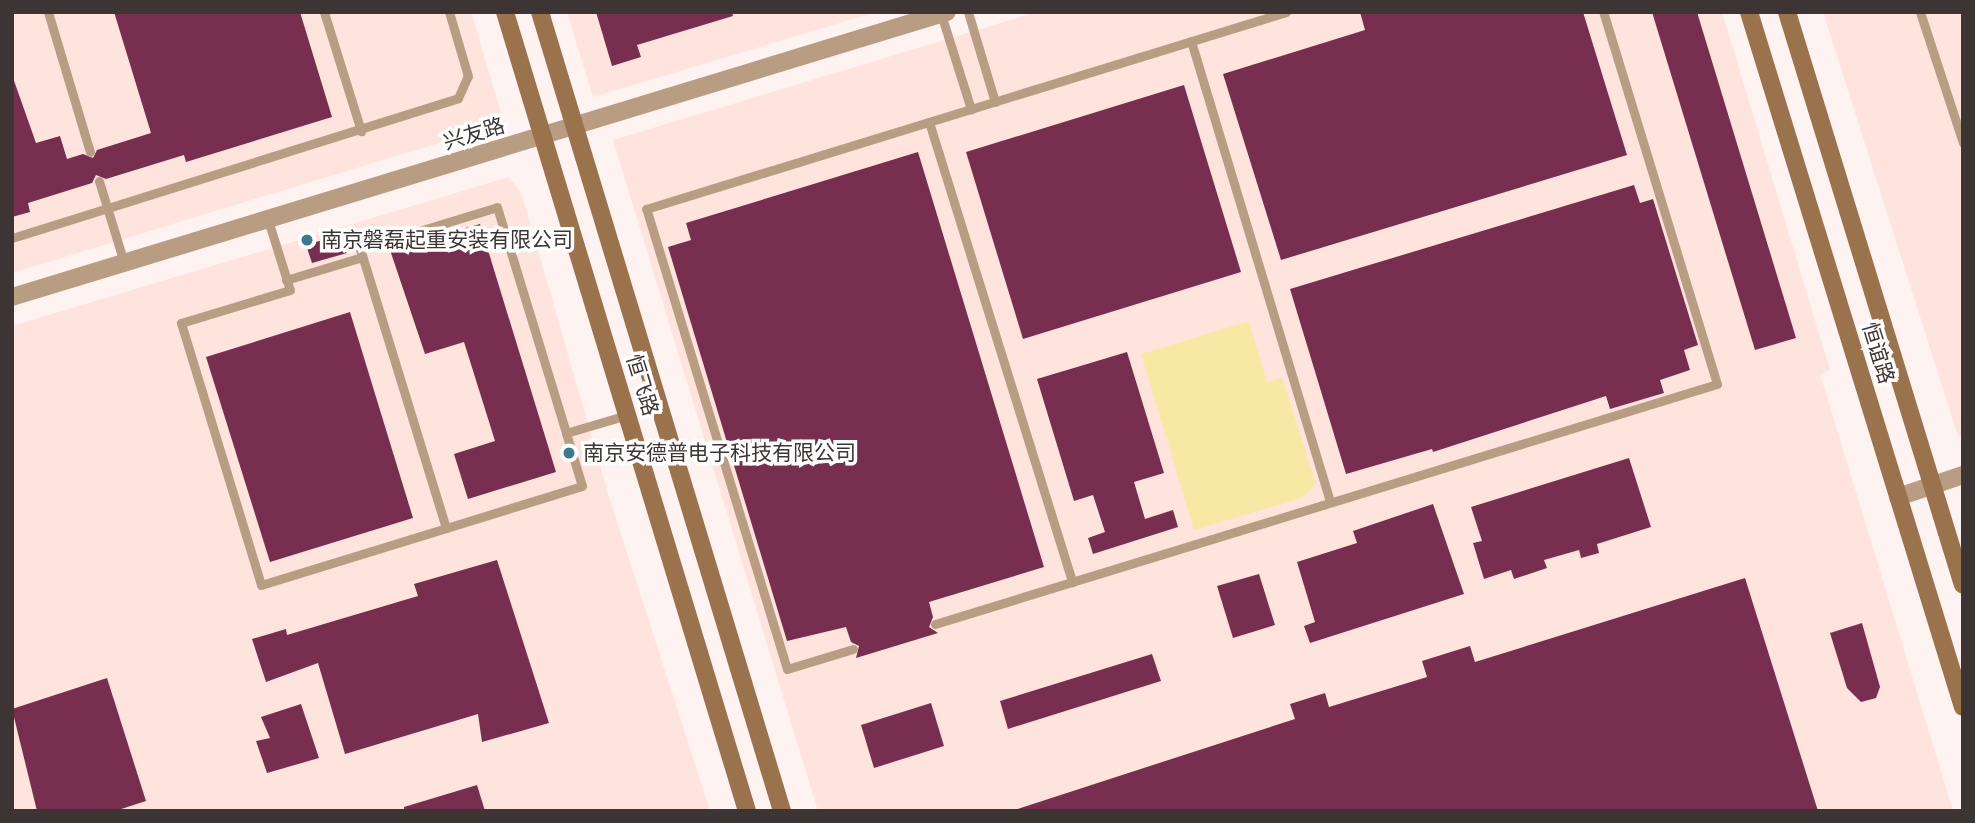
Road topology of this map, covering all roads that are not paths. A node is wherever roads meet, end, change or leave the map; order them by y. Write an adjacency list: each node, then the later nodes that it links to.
1 (48, 12): 21 (lane)
2 (324, 12): 18 (lane)
3 (449, 12): 18 (lane)
4 (505, 12): 19 (main road, 恒飞路)
5 (540, 12): 17 (main road, 恒飞路)
6 (968, 12): 14 (lane)
7 (1286, 12): 13 (lane)
8 (1603, 12): 35 (lane)
9 (1749, 12): 34 (main road, 恒谊路)
10 (1787, 12): 33 (main road, 恒谊路)
11 (1920, 12): 20 (lane)
12 (944, 13): 15 (lane); 17 (street, 兴友路)
13 (1191, 41): 14 (lane); 35 (lane)
14 (995, 102): 15 (lane)
15 (971, 109): 16 (lane)
16 (929, 122): 37 (lane); 40 (lane)
17 (575, 128): 19 (street, 兴友路); 43 (main road, 恒飞路)
18 (361, 131): 23 (lane)
19 (542, 137): 24 (street, 兴友路); 30 (main road, 恒飞路)
20 (1963, 143)
21 (90, 152)
22 (99, 181): 23 (lane)
23 (107, 209): 25 (lane); 27 (lane)
24 (268, 220): 27 (street, 兴友路); 28 (lane)
25 (12, 238)
26 (362, 257): 28 (lane); 31 (lane); 36 (lane)
27 (124, 263): 29 (street, 兴友路)
28 (286, 280): 36 (lane)
29 (12, 297)
30 (627, 415): 31 (lane); 42 (main road, 恒飞路)
31 (566, 433): 36 (lane)
32 (1963, 475): 33 (street)
33 (1932, 485): 34 (street); 38 (main road, 恒谊路)
34 (1898, 497): 41 (main road, 恒谊路)
35 (1330, 502): 37 (lane)
36 (446, 528)
37 (1072, 582): 39 (lane)
38 (1963, 585)
39 (935, 624)
40 (853, 649)
41 (1963, 707)
42 (747, 811)
43 (782, 811)

